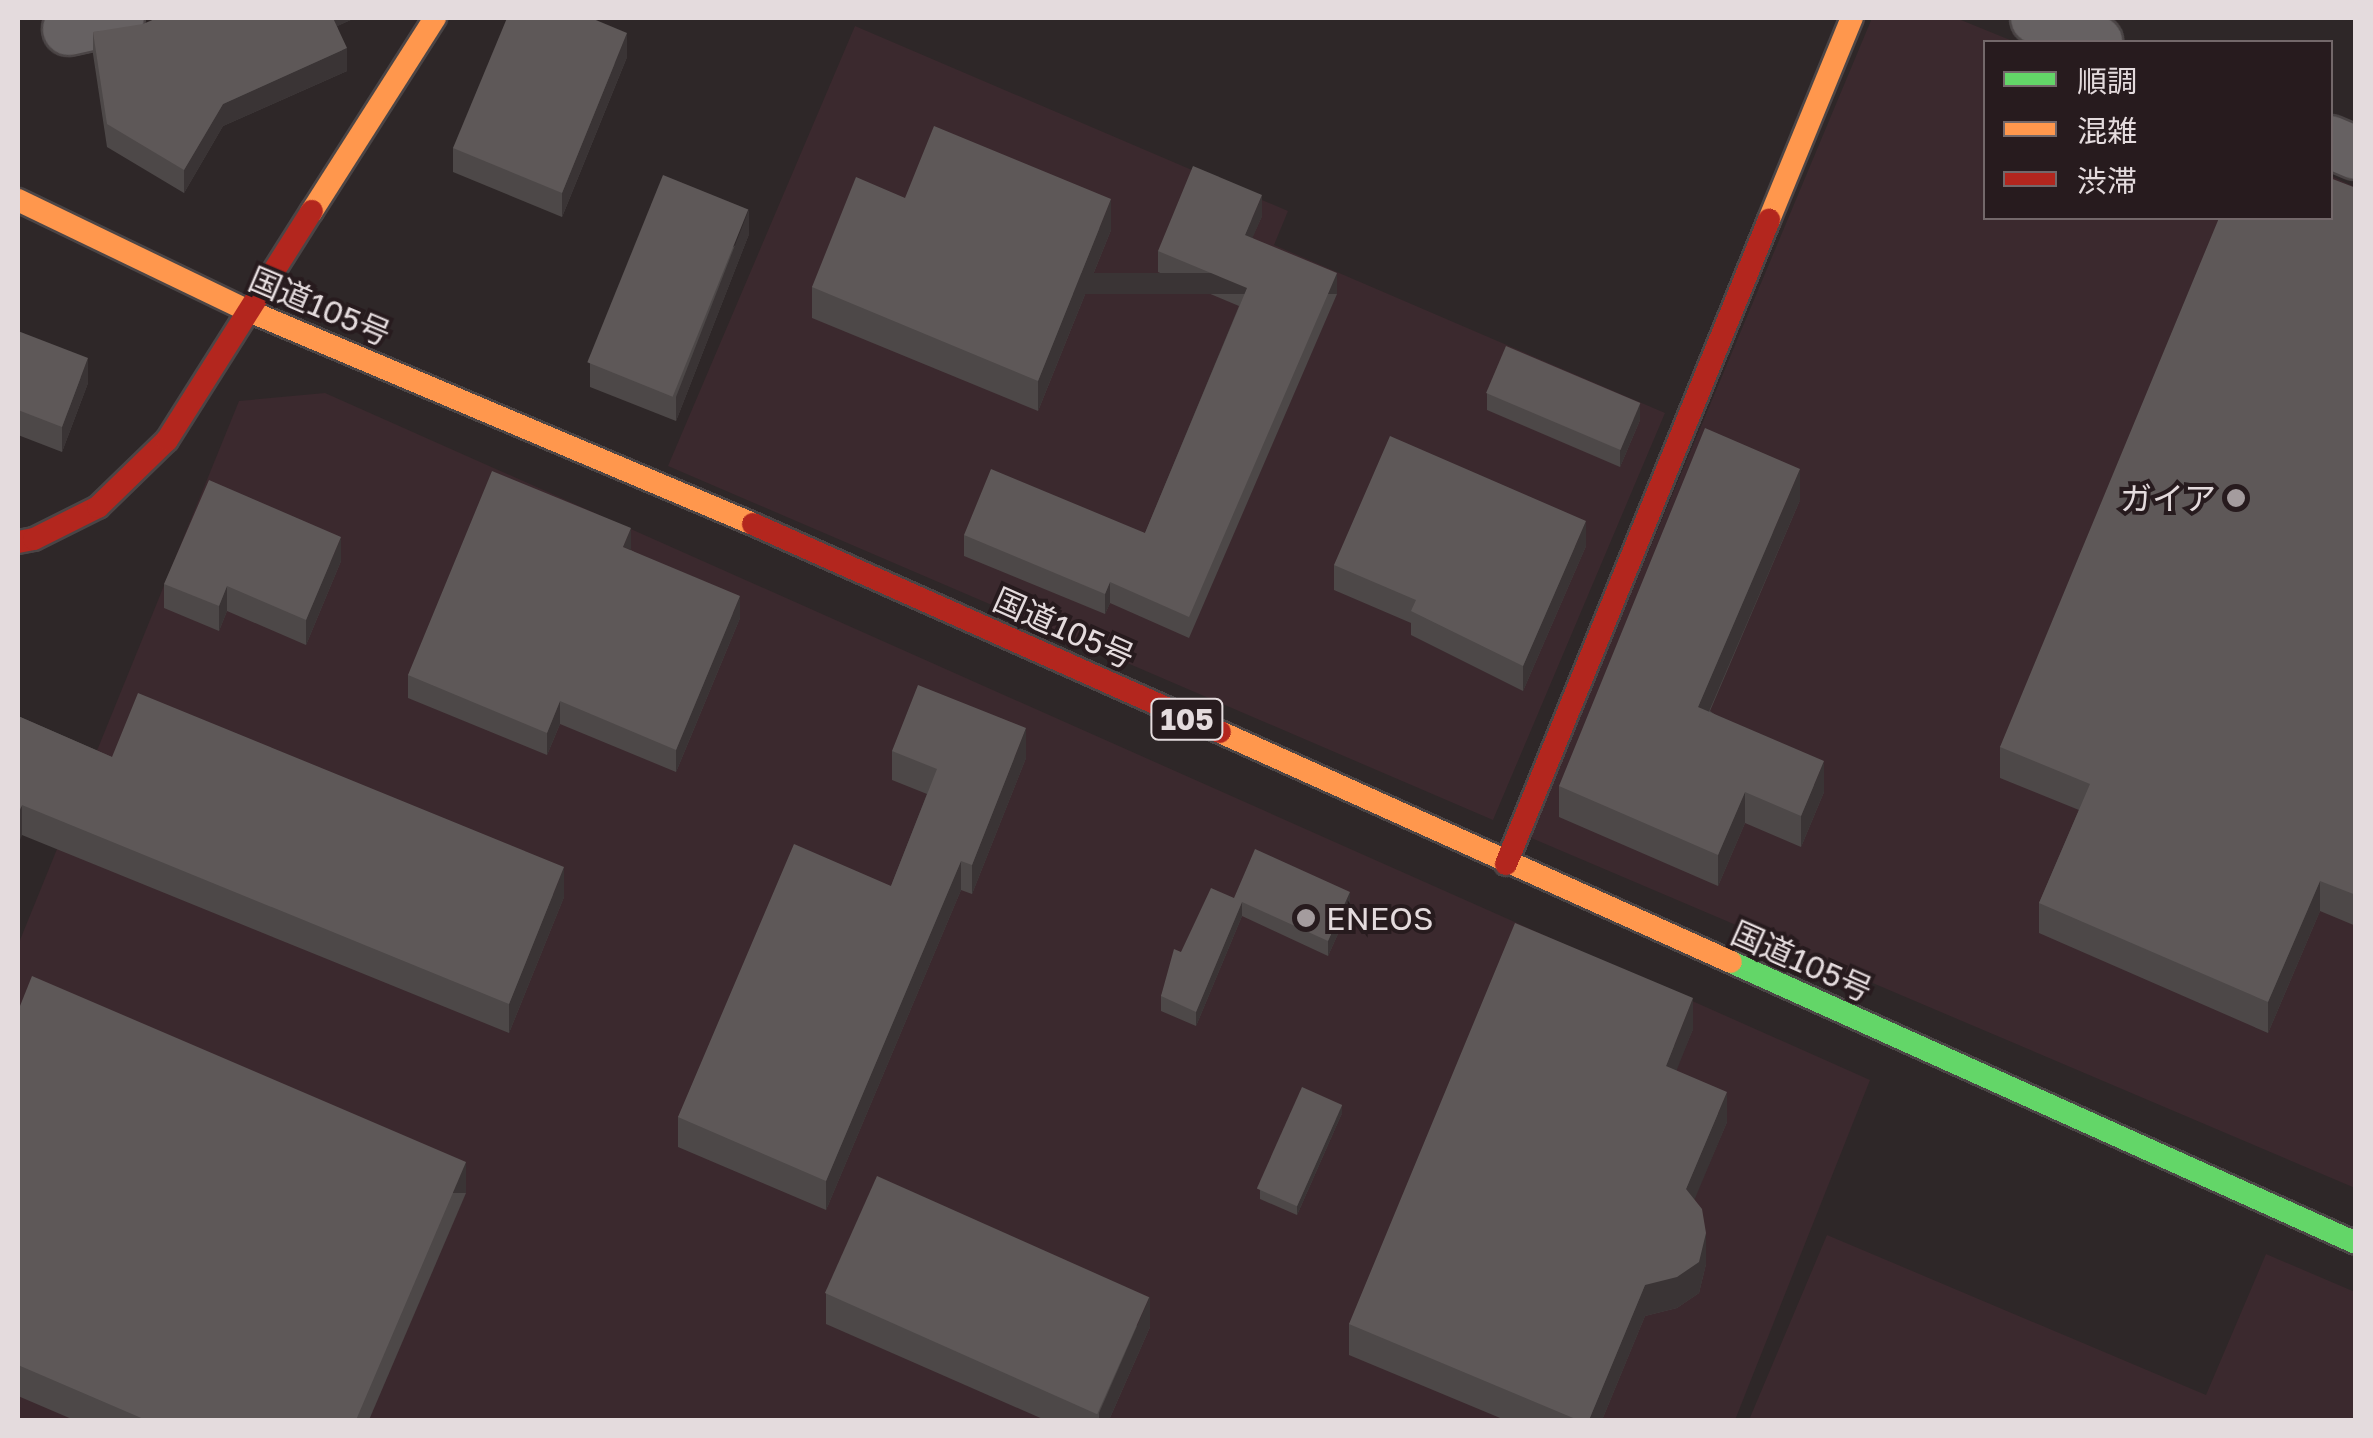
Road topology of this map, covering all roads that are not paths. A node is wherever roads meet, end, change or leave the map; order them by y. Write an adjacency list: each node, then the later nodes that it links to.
1 (435, 18): 6 (main road)
2 (1852, 18): 8 (main road)
3 (2037, 18): 4 (street)
4 (2091, 40)
5 (18, 200): 6 (main road, 国道105号 / 105)
6 (249, 312): 7 (main road); 8 (main road, 国道105号 / 105)
7 (18, 542)
8 (1506, 864): 9 (main road, 国道105号 / 105)
9 (2356, 1243)

